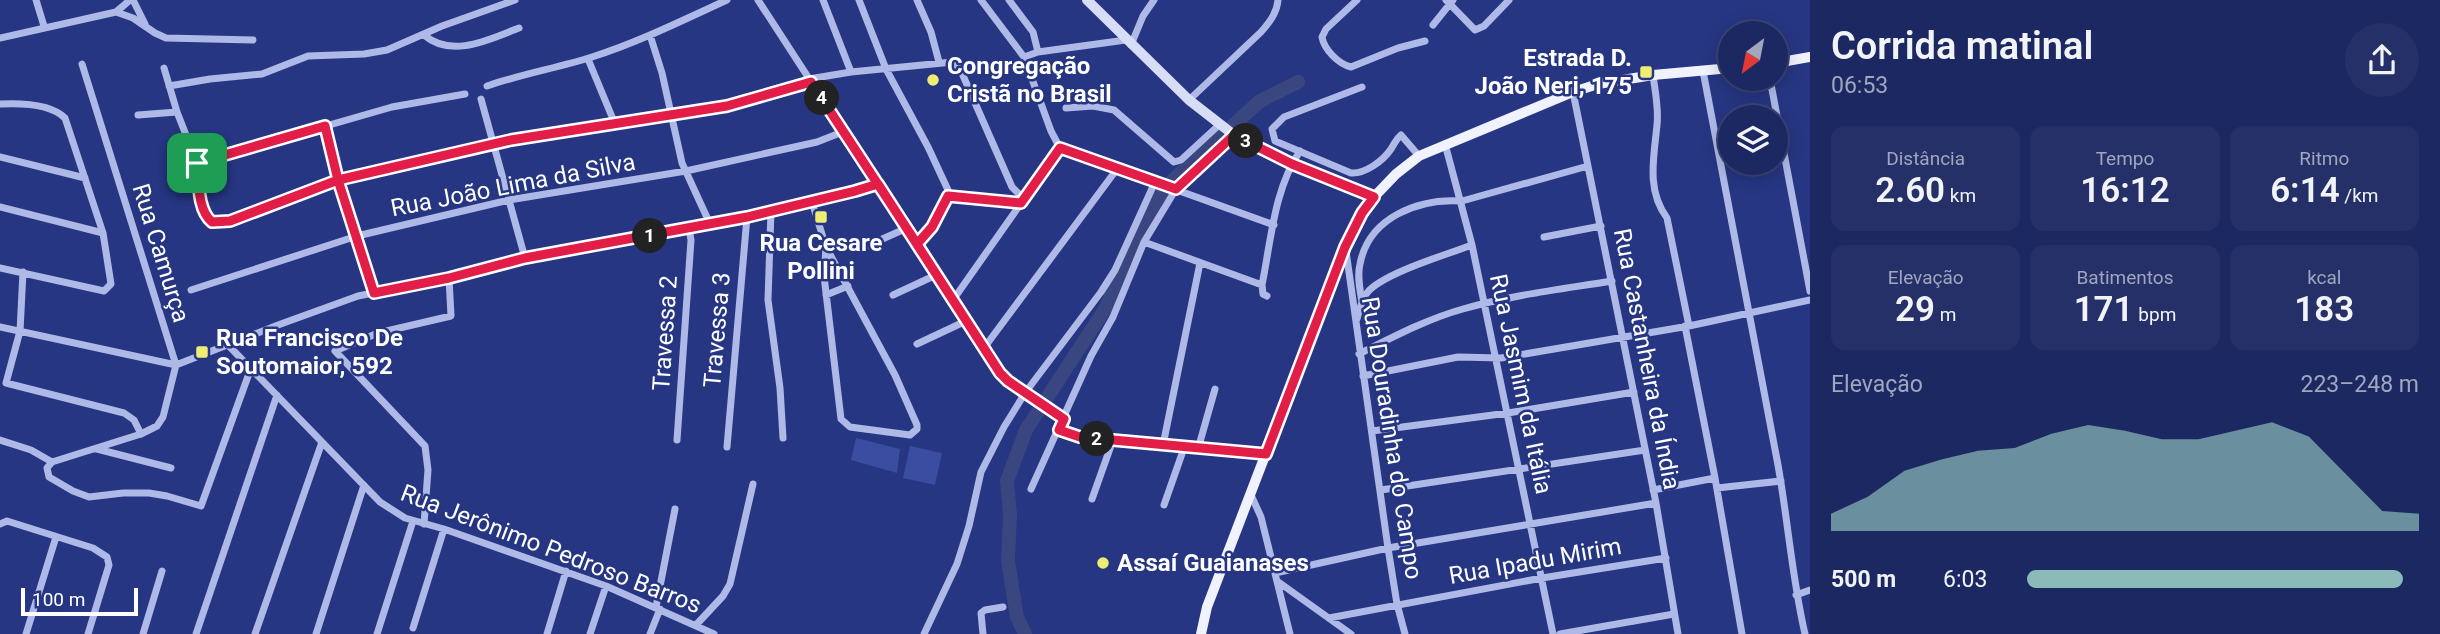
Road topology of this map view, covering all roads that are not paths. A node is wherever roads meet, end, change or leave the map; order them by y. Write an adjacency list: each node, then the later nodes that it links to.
1 (36, 0): 20 (street)
2 (131, 0): 17 (street); 18 (street)
3 (515, 0): 22 (street)
4 (727, 0): 23 (street)
5 (758, 0): 41 (street)
6 (823, 0): 39 (street)
7 (859, 0): 36 (street)
8 (917, 0): 33 (street)
9 (981, 0): 29 (street)
10 (1009, 0): 28 (street)
11 (1087, 0): 27 (street)
12 (1154, 0): 27 (street)
13 (1278, 0): 49 (street)
14 (1357, 0): 26 (street)
15 (1509, 0): 16 (street)
16 (1449, 1): 19 (street)
17 (116, 12): 18 (street); 20 (street)
18 (146, 25): 25 (street)
19 (1433, 25)
20 (44, 26): 24 (street)
21 (519, 28): 22 (street)
22 (424, 35): 42 (street)
23 (650, 35): 31 (street); 53 (street)
24 (0, 36)
25 (253, 40)
26 (1425, 41)
27 (1129, 42): 28 (street); 49 (street)
28 (1038, 52): 29 (street)
29 (1022, 54): 62 (street)
30 (1810, 57): 32 (main road)
31 (588, 58): 43 (street); 55 (street)
32 (1788, 61)
33 (939, 62): 36 (street); 79 (street)
34 (82, 64): 130 (street, Rua Camurça)
35 (164, 68): 42 (street)
36 (886, 69): 39 (street); 76 (street)
37 (1718, 69): 38 (main road)
38 (1703, 71): 40 (main road); 118 (street)
39 (851, 72): 41 (street)
40 (1653, 75): 46 (main road); 121 (street)
41 (810, 80): 53 (street); 58 (street)
42 (169, 86): 52 (street)
43 (487, 86)
44 (1362, 88): 63 (street)
45 (1772, 91): 109 (street)
46 (1573, 92): 61 (main road); 68 (street, Rua Castanheira da Índia)
47 (465, 94): 57 (street)
48 (481, 99): 60 (street)
49 (1189, 100): 56 (street)
50 (0, 104): 71 (street)
51 (1066, 108): 56 (street)
52 (177, 112): 54 (street); 66 (street)
53 (672, 114): 55 (street); 70 (street)
54 (138, 115)
55 (615, 124): 60 (street)
56 (1219, 125): 59 (street)
57 (325, 126): 66 (street); 72 (street)
58 (845, 131): 70 (street, Rua João Lima da Silva); 74 (street)
59 (1234, 135): 67 (street); 75 (street)
60 (492, 144): 72 (street); 78 (street)
61 (1446, 144): 64 (main road); 80 (street, Rua Jasmim da Itália)
62 (1060, 148): 69 (street); 79 (street)
63 (1300, 152): 64 (street); 67 (street)
64 (1419, 156): 77 (main road)
65 (0, 157): 71 (street)
66 (197, 163): 72 (street)
67 (1292, 164): 77 (street); 86 (street)
68 (1588, 166): 80 (street); 87 (street, Rua Castanheira da Índia)
69 (1117, 169): 73 (street); 127 (street)
70 (686, 171): 78 (street, Rua João Lima da Silva); 85 (street)
71 (85, 178): 90 (street)
72 (338, 180): 91 (street)
73 (1156, 182): 75 (street); 136 (street)
74 (878, 184): 81 (street); 89 (street)
75 (1173, 188): 86 (street); 93 (street)
76 (948, 196): 79 (street); 95 (street)
77 (1374, 197): 98 (main road)
78 (509, 200): 91 (street, Rua João Lima da Silva); 99 (street)
79 (1023, 201): 114 (street)
80 (1462, 201): 96 (street, Rua Jasmim da Itália); 116 (street)
81 (812, 202): 83 (street); 97 (street)
82 (0, 207): 90 (street)
83 (771, 211): 84 (street); 143 (street)
84 (747, 217): 85 (street); 149 (street, Travessa 3)
85 (710, 224): 88 (street)
86 (1274, 225): 106 (street)
87 (1601, 226): 92 (street); 105 (street, Rua Castanheira da Índia)
88 (689, 228): 99 (street); 145 (street, Travessa 2)
89 (907, 228): 94 (street); 95 (street)
90 (103, 233): 102 (street)
91 (357, 236): 108 (street, Rua João Lima da Silva); 110 (street)
92 (1544, 237)
93 (1144, 242): 100 (street); 139 (street)
94 (869, 244)
95 (917, 244): 103 (street)
96 (1472, 245): 116 (street); 117 (street, Rua Jasmim da Itália)
97 (826, 247): 107 (street); 111 (street)
98 (1345, 247): 120 (street, Rua Douradinha do Campo); 154 (main road)
99 (525, 258): 104 (street)
100 (1200, 263): 106 (street); 148 (street)
101 (0, 268): 102 (street)
102 (23, 272): 123 (street)
103 (936, 275): 112 (street); 114 (street)
104 (449, 278): 110 (street); 173 (street)
105 (1612, 281): 117 (street); 124 (street, Rua Castanheira da Índia)
106 (1262, 285): 113 (street)
107 (848, 286): 111 (street); 111 (street)
108 (191, 290)
109 (1810, 291)
110 (374, 293): 126 (street)
111 (826, 295)
112 (893, 295)
113 (1267, 296)
114 (953, 300): 119 (street)
115 (1810, 300): 118 (street)
116 (1362, 302): 120 (street)
117 (1485, 303): 128 (street); 129 (street, Rua Jasmim da Itália)
118 (1750, 313): 121 (street); 159 (street)
119 (966, 321): 125 (street); 127 (street)
120 (1356, 323): 128 (street, Rua Douradinha do Campo)
121 (1687, 326): 124 (street); 158 (street)
122 (0, 327): 123 (street)
123 (20, 331): 130 (street); 133 (street)
124 (1623, 337): 129 (street); 135 (street, Rua Castanheira da Índia)
125 (917, 344)
126 (229, 346): 130 (street); 131 (street, Rua Jerônimo Pedroso Barros)
127 (984, 348): 136 (street)
128 (1359, 354): 132 (street, Rua Douradinha do Campo)
129 (1496, 358): 132 (street); 138 (street, Rua Jasmim da Itália)
130 (176, 365): 142 (street)
131 (251, 368): 137 (street, Rua Jerônimo Pedroso Barros); 155 (street)
132 (1363, 376): 141 (street, Rua Douradinha do Campo)
133 (3, 382): 142 (street)
134 (1214, 389): 152 (street)
135 (1634, 392): 138 (street); 153 (street, Rua Castanheira da Índia)
136 (1025, 393): 139 (street); 204 (street)
137 (277, 395): 147 (street, Rua Jerônimo Pedroso Barros); 196 (street)
138 (1508, 413): 141 (street); 157 (street, Rua Jasmim da Itália)
139 (1064, 419): 140 (street)
140 (1059, 430): 146 (street); 163 (street)
141 (1372, 431): 165 (street, Rua Douradinha do Campo)
142 (141, 434): 150 (street)
143 (783, 438)
144 (0, 440): 155 (street)
145 (677, 440)
146 (1113, 440): 148 (street); 167 (street)
147 (321, 442): 161 (street, Rua Jerônimo Pedroso Barros); 197 (street)
148 (1163, 445): 151 (street)
149 (727, 447)
150 (95, 448): 155 (street); 156 (street)
151 (1184, 448): 152 (street); 169 (street)
152 (1198, 449): 154 (street)
153 (1645, 450): 157 (street); 164 (street, Rua Castanheira da Índia)
154 (1266, 454): 166 (main road)
155 (50, 463)
156 (171, 468)
157 (1520, 469): 165 (street); 174 (street, Rua Jasmim da Itália)
158 (1715, 478): 162 (street); 164 (street)
159 (1780, 481): 162 (street); 185 (street)
160 (753, 484): 191 (street)
161 (364, 485): 171 (street, Rua Jerônimo Pedroso Barros); 198 (street)
162 (1717, 488): 213 (street)
163 (1031, 489)
164 (1653, 490): 168 (street, Rua Castanheira da Índia)
165 (1381, 491): 177 (street, Rua Douradinha do Campo)
166 (1251, 495): 181 (street); 206 (main road)
167 (1092, 499)
168 (1656, 503): 174 (street); 178 (street, Rua Castanheira da Índia)
169 (1164, 505)
170 (675, 509): 188 (street)
171 (413, 521): 173 (street, Rua Jerônimo Pedroso Barros); 199 (street)
172 (0, 524): 176 (street)
173 (424, 524): 175 (street, Rua Jerônimo Pedroso Barros)
174 (1531, 525): 177 (street); 182 (street, Rua Jasmim da Itália)
175 (444, 529): 180 (street, Rua Jerônimo Pedroso Barros); 192 (street)
176 (56, 537): 193 (street); 194 (street)
177 (1388, 548): 181 (street); 186 (street, Rua Douradinha do Campo)
178 (1665, 558): 182 (street, Rua Ipadu Mirim); 189 (street, Rua Castanheira da Índia)
179 (162, 571): 195 (street)
180 (566, 571): 183 (street, Rua Jerônimo Pedroso Barros); 200 (street)
181 (1276, 577): 190 (street); 207 (street)
182 (1542, 578): 186 (street, Rua Ipadu Mirim); 210 (street, Rua Jasmim da Itália)
183 (606, 586): 188 (street, Rua Jerônimo Pedroso Barros); 201 (street)
184 (1810, 590): 185 (street)
185 (1796, 595): 214 (street)
186 (1397, 604): 190 (street, Rua Ipadu Mirim); 209 (street, Rua Douradinha do Campo)
187 (1003, 607): 205 (street)
188 (658, 608): 191 (street, Rua Jerônimo Pedroso Barros); 202 (street)
189 (1674, 614): 211 (street); 212 (street, Rua Castanheira da Índia)
190 (1329, 618): 208 (street)
191 (696, 625): 203 (street, Rua Jerônimo Pedroso Barros)
192 (413, 628)
193 (26, 634)
194 (88, 634)
195 (143, 634)
196 (196, 634)
197 (255, 634)
198 (316, 634)
199 (377, 634)
200 (547, 634)
201 (590, 634)
202 (650, 634)
203 (715, 634)
204 (924, 634)
205 (983, 634)
206 (1201, 634)
207 (1290, 634)
208 (1351, 634)
209 (1405, 634)
210 (1553, 634)
211 (1560, 634)
212 (1678, 634)
213 (1742, 634)
214 (1805, 634)

